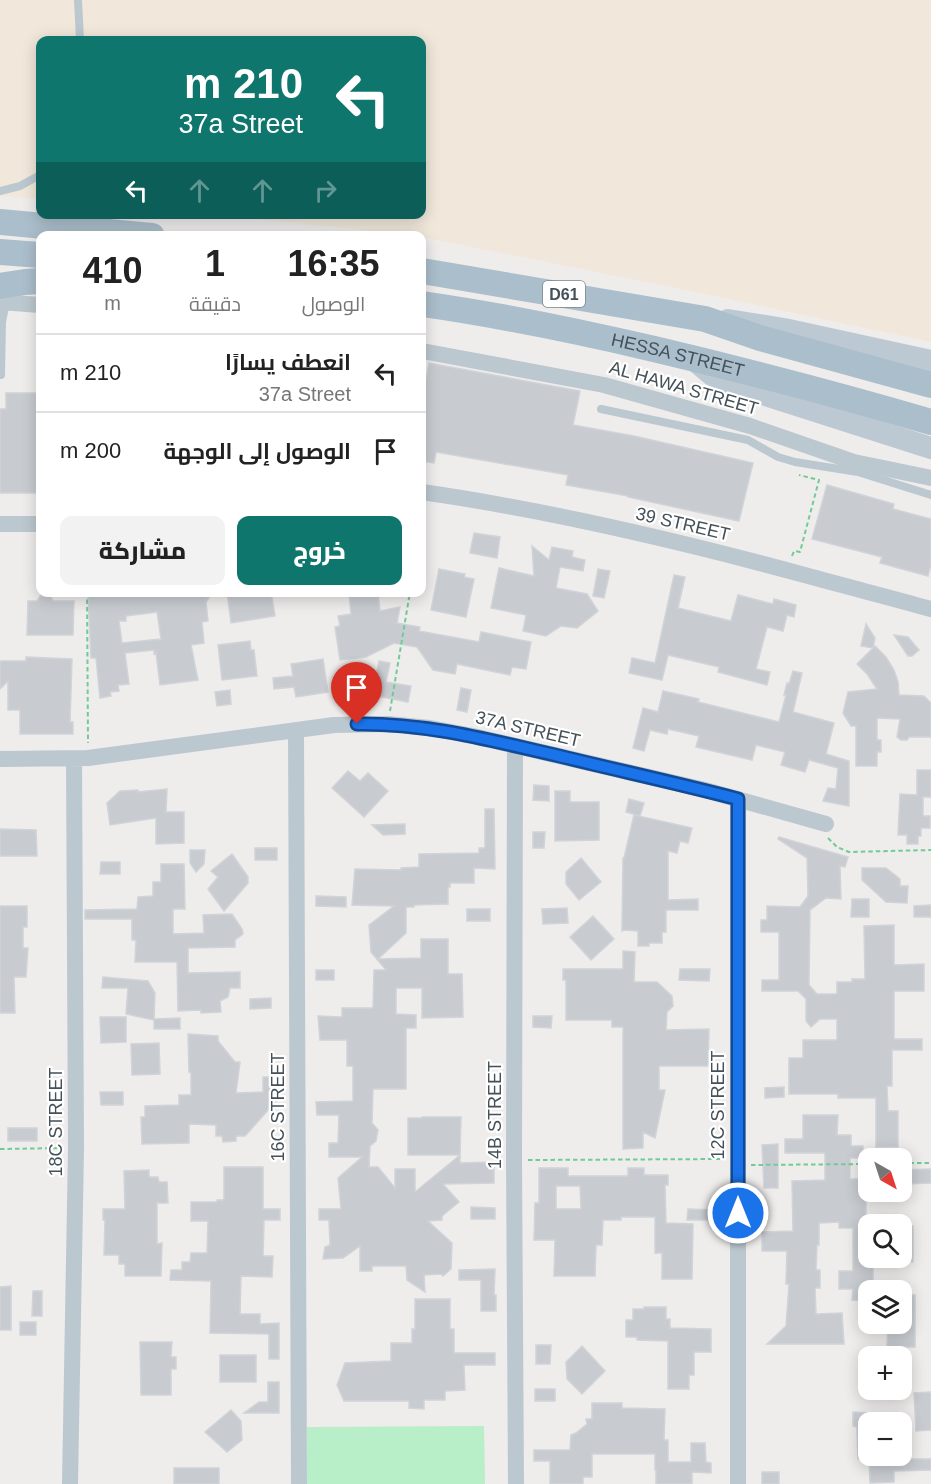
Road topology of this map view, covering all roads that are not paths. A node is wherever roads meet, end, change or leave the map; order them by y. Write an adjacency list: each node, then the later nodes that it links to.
1 (78, 0): 2 (lane)
2 (80, 36)
3 (36, 177): 4 (lane)
4 (0, 190)
5 (0, 222): 6 (main road)
6 (98, 231)
7 (0, 252): 8 (main road)
8 (36, 255)
9 (426, 272): 14 (main road, HESSA STREET / D61)
10 (36, 281): 11 (main road)
11 (2, 297): 12 (street); 18 (lane)
12 (36, 304)
13 (426, 305): 16 (main road, HESSA STREET / D61)
14 (705, 319): 17 (main road); 19 (main road, HESSA STREET / D61)
15 (426, 352): 22 (street, AL HAWA STREET)
16 (692, 358): 21 (main road, HESSA STREET / D61); 24 (main road)
17 (931, 361)
18 (1, 375)
19 (931, 385)
20 (601, 409): 25 (lane)
21 (931, 422)
22 (780, 436): 23 (street, AL HAWA STREET); 25 (lane)
23 (800, 443): 26 (lane); 27 (street, AL HAWA STREET)
24 (931, 448)
25 (778, 457): 26 (lane)
26 (795, 462): 29 (lane)
27 (931, 478)
28 (426, 493): 32 (street, 39 STREET)
29 (931, 495)
30 (0, 524): 31 (street)
31 (36, 524)
32 (931, 609)
33 (296, 730): 34 (street, 37A STREET); 36 (street, 37A STREET); 40 (street, 16C STREET)
34 (515, 746): 37 (street, 37A STREET); 41 (street, 14B STREET)
35 (0, 759): 36 (street, 37A STREET)
36 (81, 759): 39 (street, 18C STREET)
37 (738, 799): 38 (street, 37A STREET); 42 (street, 12C STREET)
38 (822, 824)
39 (70, 1484)
40 (299, 1484)
41 (516, 1484)
42 (738, 1484)

